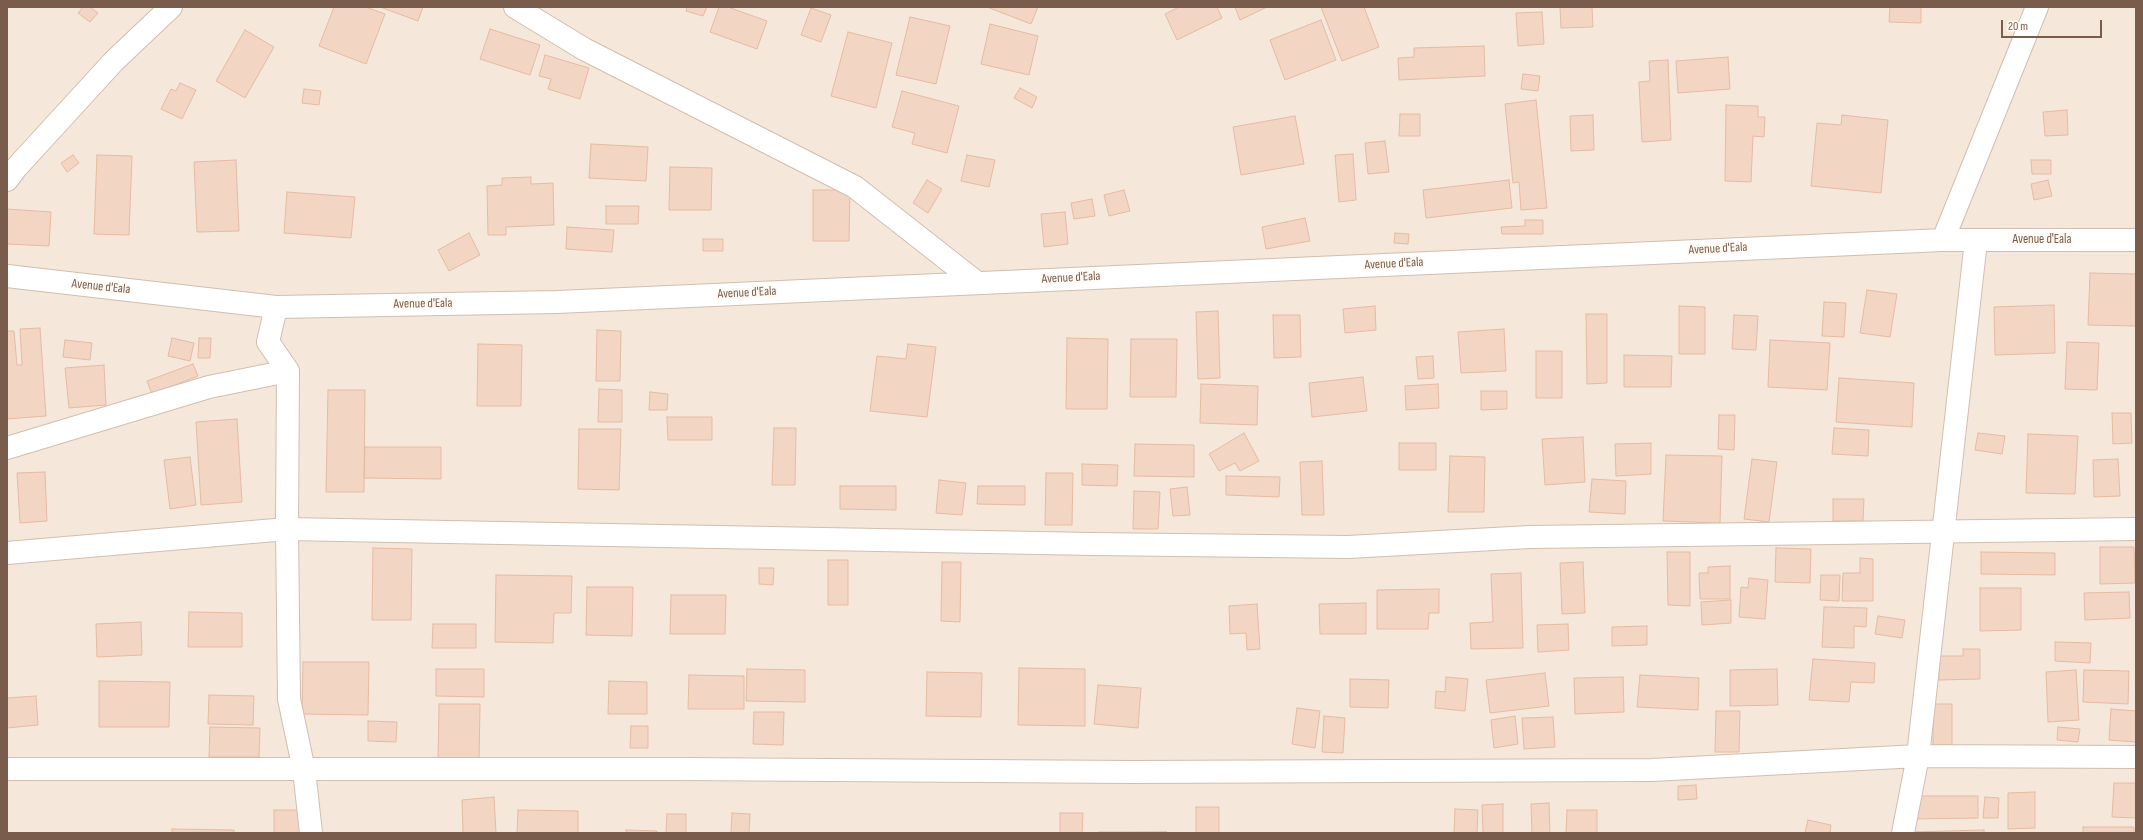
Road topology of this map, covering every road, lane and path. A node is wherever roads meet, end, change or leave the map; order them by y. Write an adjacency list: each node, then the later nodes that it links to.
1 (171, 7): 4 (street)
2 (514, 7): 9 (street)
3 (2037, 7): 5 (street)
4 (10, 169)
5 (1943, 240): 6 (street, Avenue d'Eala); 9 (street, Avenue d'Eala)
6 (1976, 240): 7 (street, Avenue d'Eala); 15 (street)
7 (2136, 240)
8 (7, 276): 10 (street, Avenue d'Eala)
9 (976, 282): 10 (street, Avenue d'Eala)
10 (276, 307): 11 (street)
11 (288, 371): 12 (street); 13 (street)
12 (7, 448)
13 (287, 529): 15 (street); 16 (street); 20 (street)
14 (2136, 530): 15 (street)
15 (1942, 532): 17 (street)
16 (7, 553)
17 (1918, 756): 18 (street); 20 (street); 22 (street)
18 (2136, 757)
19 (7, 769): 20 (street)
20 (304, 770): 21 (street)
21 (311, 833)
22 (1903, 833)

